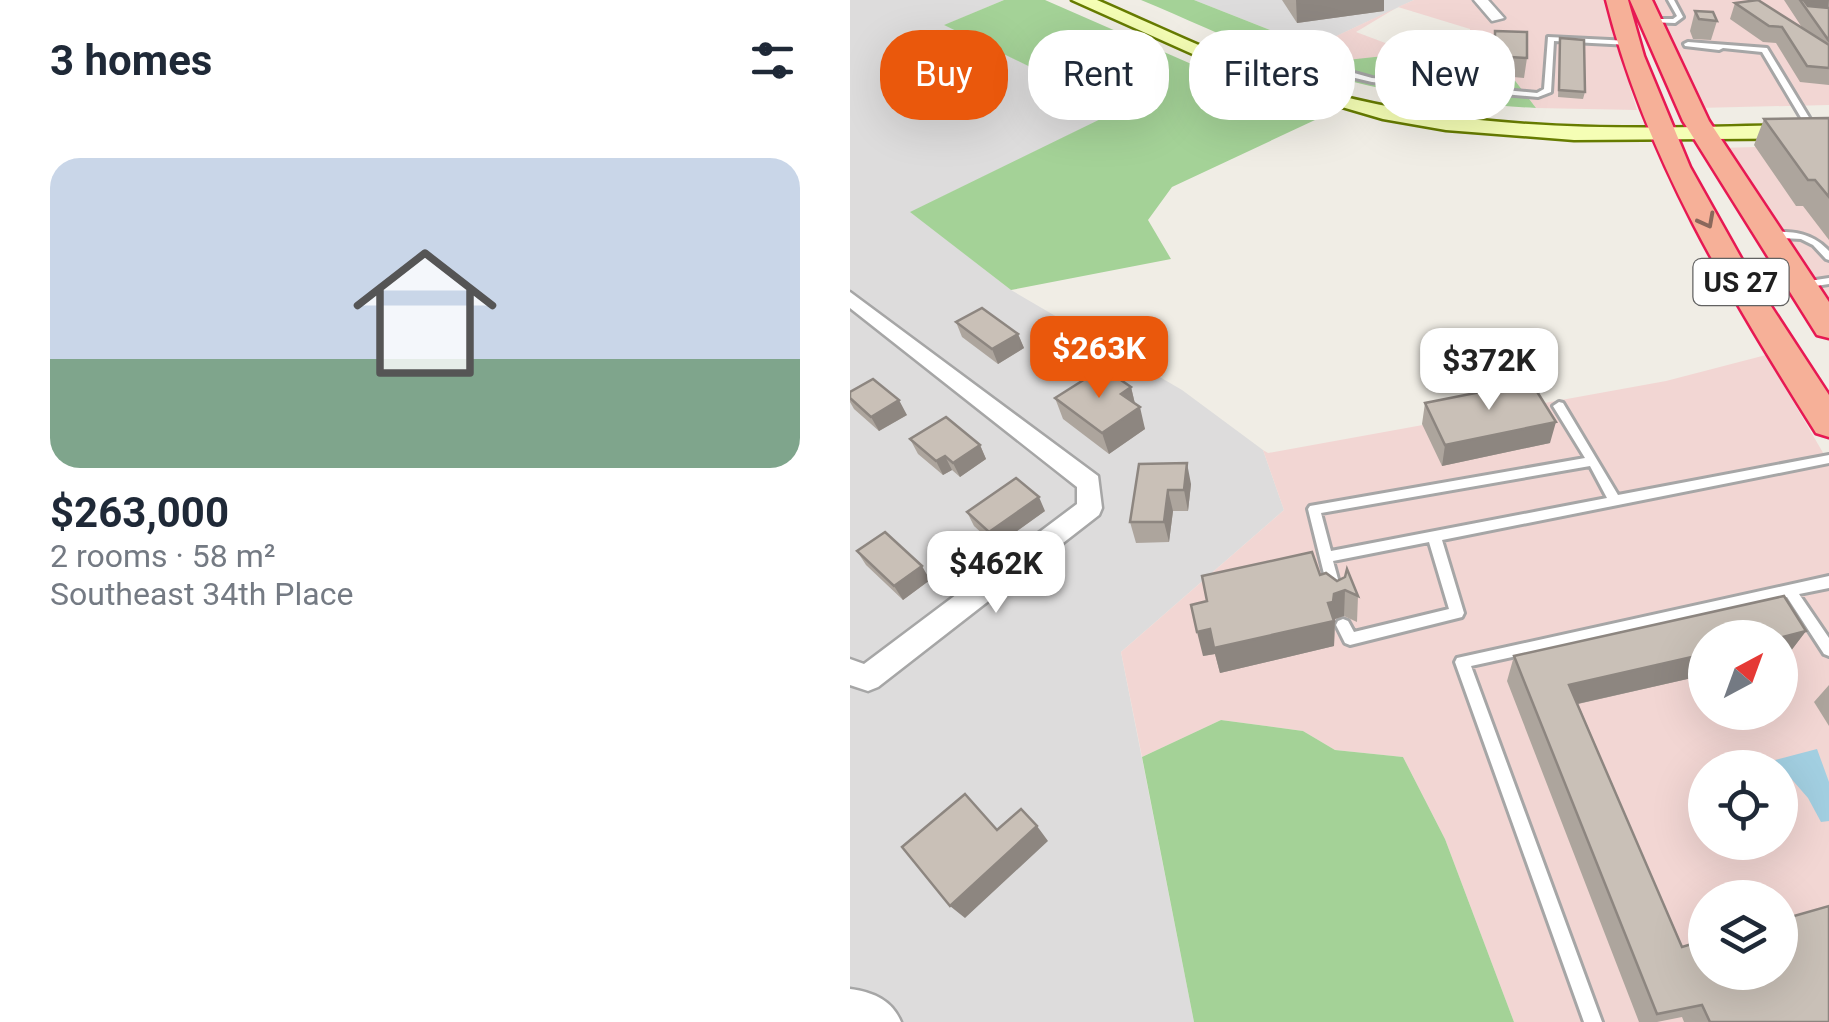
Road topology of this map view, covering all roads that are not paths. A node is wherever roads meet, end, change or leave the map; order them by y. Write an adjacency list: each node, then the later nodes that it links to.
1 (1081, 0): 9 (main road)
2 (1112, 0): 8 (main road)
3 (1481, 0): 7 (street)
4 (1617, 0): 10 (highway, US 27)
5 (1671, 0): 6 (lane)
6 (1645, 11): 11 (highway, US 27)
7 (1497, 18)
8 (1189, 36)
9 (1189, 41)
10 (1630, 43): 14 (lane); 19 (highway, US 27)
11 (1661, 44): 13 (lane); 18 (highway, US 27)
12 (1714, 45): 13 (lane)
13 (1729, 46): 17 (lane)
14 (1515, 93)
15 (1355, 105): 19 (main road)
16 (1515, 118): 19 (main road)
17 (1818, 119): 18 (main road)
18 (1700, 127): 19 (main road); 20 (main road); 21 (highway, US 27)
19 (1660, 128): 27 (highway, US 27, one-way to 27)
20 (1829, 131)
21 (1767, 236): 22 (lane); 23 (highway, US 27)
22 (1829, 257)
23 (1814, 283): 25 (highway, US 27)
24 (852, 302): 38 (street)
25 (1829, 327)
26 (1558, 406): 29 (lane)
27 (1829, 424)
28 (1829, 459): 30 (lane)
29 (1593, 460): 30 (lane); 32 (lane)
30 (1615, 500): 31 (lane)
31 (1434, 536): 32 (lane); 36 (lane)
32 (1328, 556): 35 (lane)
33 (1829, 582): 34 (lane)
34 (1790, 592): 37 (lane); 41 (lane)
35 (1336, 597)
36 (1346, 632)
37 (1829, 650)
38 (859, 675)
39 (850, 1007): 40 (street)
40 (883, 1022)
41 (1593, 1022)

